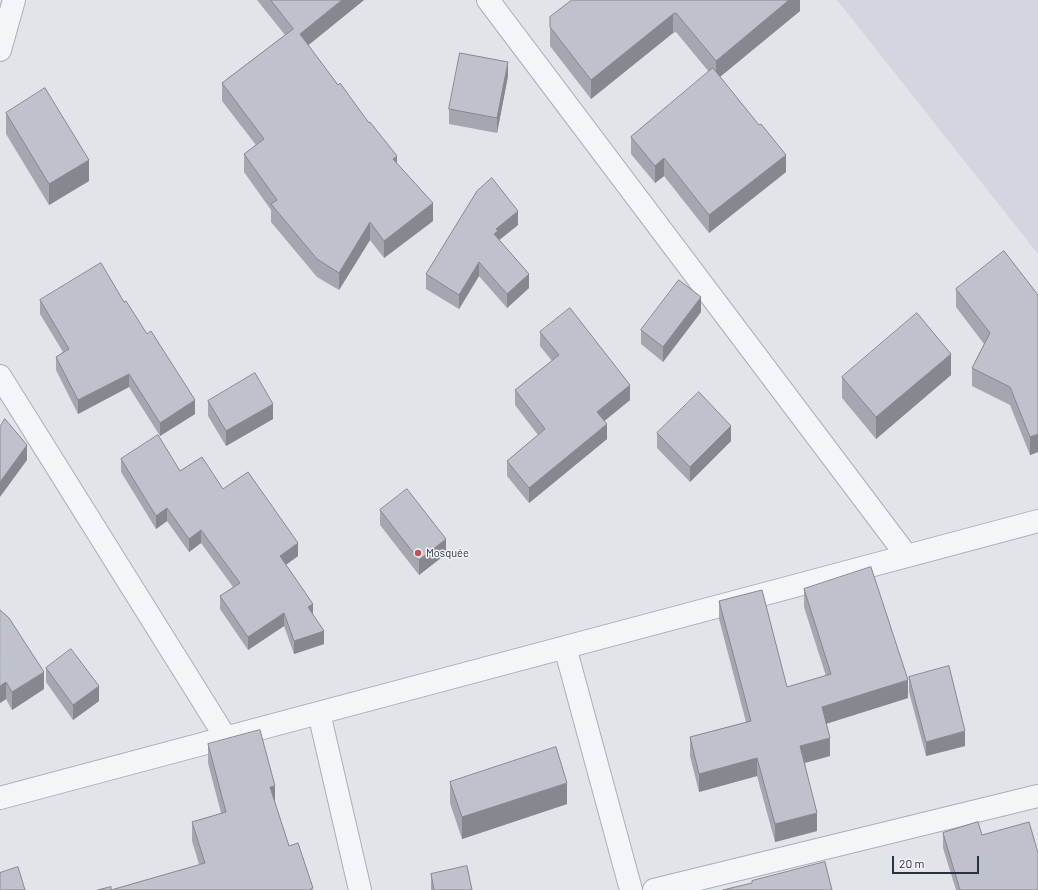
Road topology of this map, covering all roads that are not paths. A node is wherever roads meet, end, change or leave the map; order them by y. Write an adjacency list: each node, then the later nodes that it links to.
1 (14, 0): 3 (street)
2 (488, 0): 6 (street)
3 (0, 50)
4 (0, 376): 9 (street)
5 (1038, 521): 6 (street)
6 (907, 556): 7 (street)
7 (565, 647): 8 (street); 13 (street)
8 (319, 713): 9 (street); 12 (street)
9 (226, 738): 11 (street)
10 (1038, 796): 14 (street)
11 (0, 798)
12 (360, 890)
13 (631, 890)
14 (654, 890)

